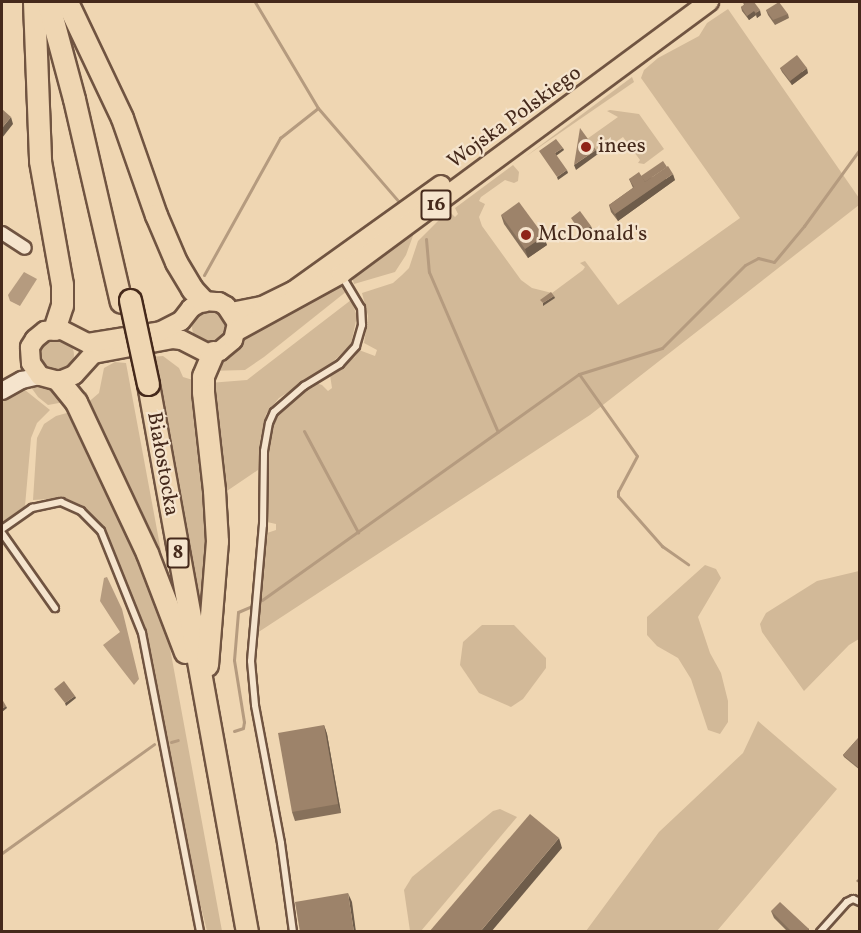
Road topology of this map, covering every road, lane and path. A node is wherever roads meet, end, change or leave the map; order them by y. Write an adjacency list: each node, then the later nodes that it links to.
1 (34, 2): 12 (highway)
2 (48, 2): 9 (highway, Białostocka / 8)
3 (56, 2): 9 (highway, Białostocka / 8)
4 (67, 2): 10 (highway)
5 (702, 7): 8 (main road, Wojska Polskiego / 16)
6 (2, 233): 7 (street)
7 (25, 248)
8 (336, 269): 11 (main road, Wojska Polskiego / 16); 13 (main road, Wojska Polskiego / 16); 29 (lane)
9 (126, 301): 19 (highway, Białostocka / 8, bridge)
10 (203, 301): 11 (main road); 14 (main road)
11 (231, 312): 13 (main road)
12 (54, 329): 14 (main road); 16 (main road)
13 (237, 331): 15 (main road, 16)
14 (99, 348): 15 (main road); 17 (main road)
15 (213, 352): 24 (highway)
16 (29, 356): 17 (main road); 18 (main road)
17 (50, 378): 20 (main road); 23 (highway)
18 (2, 381)
19 (143, 385): 23 (highway, Białostocka / 8); 24 (highway, Białostocka / 8)
20 (2, 391)
21 (2, 531): 22 (lane); 26 (lane)
22 (55, 608)
23 (185, 653): 27 (highway, Białostocka / 8)
24 (208, 723): 28 (highway, Białostocka / 8)
25 (860, 902): 30 (lane)
26 (200, 932)
27 (235, 932)
28 (247, 932)
29 (293, 932)
30 (820, 932)

